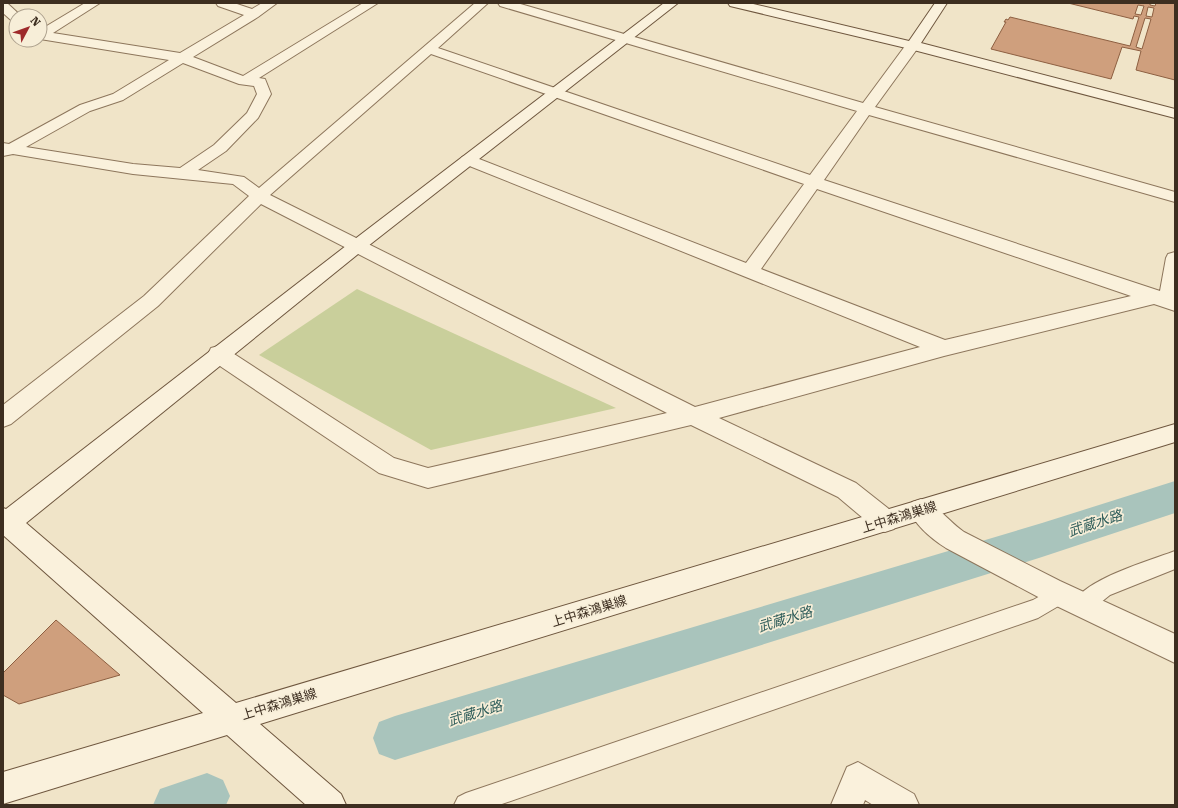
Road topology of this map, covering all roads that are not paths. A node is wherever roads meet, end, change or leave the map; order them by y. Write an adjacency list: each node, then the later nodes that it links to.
1 (94, 3): 11 (street)
2 (222, 3): 10 (street)
3 (271, 3): 10 (street)
4 (372, 3): 17 (street)
5 (482, 3): 15 (street)
6 (504, 3): 13 (street)
7 (672, 3): 13 (street)
8 (734, 3): 14 (street)
9 (941, 3): 14 (street)
10 (254, 14): 16 (street)
11 (48, 29)
12 (48, 35): 16 (street)
13 (626, 38): 18 (street); 19 (street)
14 (913, 45): 19 (street); 20 (street)
15 (430, 50): 18 (street); 25 (street)
16 (183, 58): 17 (street); 21 (street)
17 (244, 81): 23 (street)
18 (556, 92): 22 (street); 24 (street)
19 (866, 109): 24 (street); 26 (street)
20 (1175, 114)
21 (6, 151): 23 (street)
22 (468, 160): 27 (street); 29 (street)
23 (183, 172): 25 (street)
24 (814, 182): 29 (street); 30 (street)
25 (259, 196): 27 (street); 34 (street)
26 (1175, 197)
27 (356, 246): 32 (street); 33 (street)
28 (1175, 258): 30 (street)
29 (750, 271): 31 (street)
30 (1166, 301): 31 (street)
31 (944, 348): 33 (street)
32 (218, 354): 33 (street); 37 (street)
33 (693, 416): 38 (street)
34 (3, 418)
35 (1175, 433): 36 (street, 上中森鴻巣線)
36 (921, 510): 38 (street, 上中森鴻巣線); 40 (street)
37 (5, 521): 42 (street)
38 (885, 521): 42 (street, 上中森鴻巣線)
39 (1175, 560): 40 (lane)
40 (1065, 596): 41 (street); 45 (lane)
41 (1175, 649)
42 (232, 718): 43 (street, 上中森鴻巣線); 44 (street)
43 (3, 788)
44 (330, 805)
45 (466, 805)
46 (848, 805): 47 (street)
47 (903, 805)

